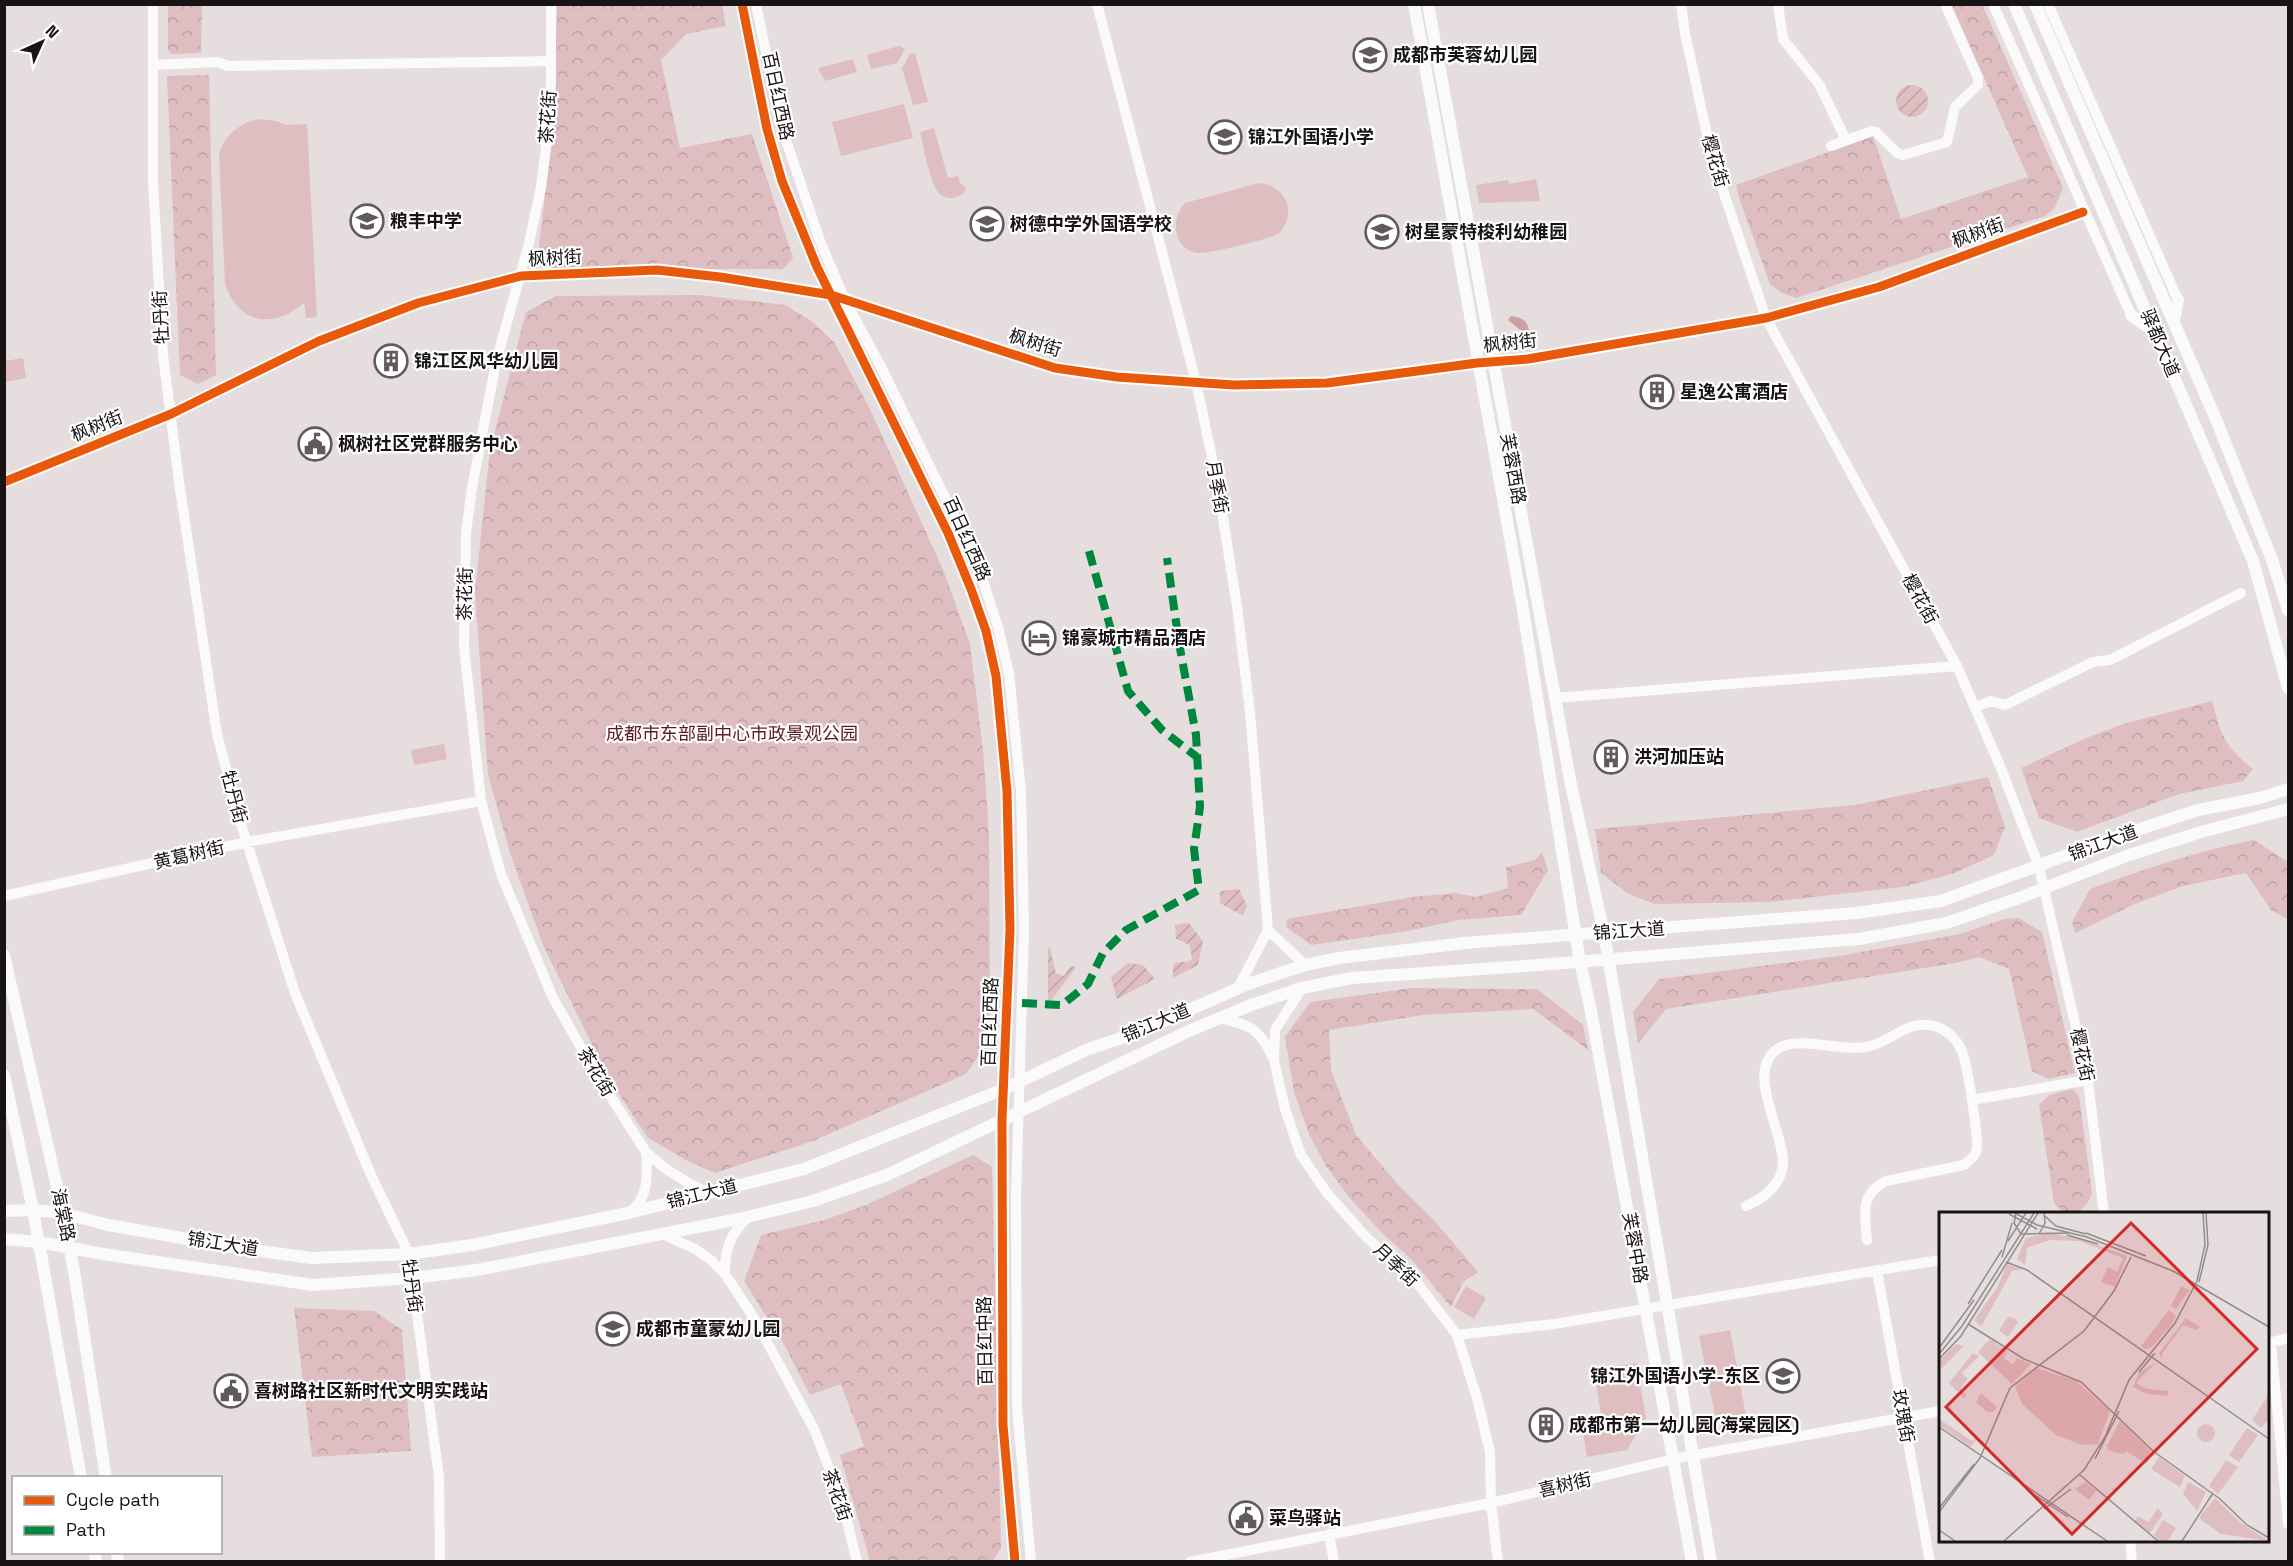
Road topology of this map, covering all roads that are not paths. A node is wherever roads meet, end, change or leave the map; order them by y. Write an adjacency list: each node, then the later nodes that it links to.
1 (153, 4): 16 (street, 牡丹街)
2 (551, 4): 15 (street, 茶花街)
3 (742, 4): 21 (street, 百日红西路)
4 (756, 4): 22 (street, 百日红西路)
5 (1097, 4): 30 (street, 月季街)
6 (1414, 4): 29 (main road, 芙蓉西路)
7 (1428, 4): 28 (main road, 芙蓉西路)
8 (1681, 4): 25 (street, 樱花街)
9 (1778, 4): 17 (street)
10 (1945, 4): 17 (street)
11 (1993, 4): 19 (street)
12 (2014, 4): 27 (main road, 驿都大道)
13 (2035, 4): 26 (main road, 驿都大道)
14 (2048, 4): 23 (street)
15 (551, 61): 16 (street); 20 (street, 茶花街)
16 (154, 65): 31 (street, 牡丹街)
17 (1846, 140): 18 (street)
18 (1831, 146)
19 (2083, 212): 24 (street); 25 (street, 枫树街)
20 (521, 276): 21 (street, 枫树街); 31 (street, 枫树街); 40 (street, 茶花街)
21 (831, 295): 22 (street, 枫树街); 60 (street, 百日红西路)
22 (845, 300): 30 (street, 枫树街); 59 (street, 百日红西路)
23 (2178, 300): 26 (main road)
24 (2130, 315): 27 (main road)
25 (1766, 318): 28 (street, 枫树街); 35 (street, 樱花街)
26 (2174, 322): 34 (main road, 驿都大道)
27 (2156, 333): 36 (main road, 驿都大道)
28 (1493, 362): 29 (street, 枫树街); 37 (main road, 芙蓉西路)
29 (1477, 363): 30 (street, 枫树街); 48 (main road, 芙蓉西路)
30 (1196, 382): 46 (street, 月季街)
31 (171, 414): 32 (street, 枫树街); 42 (street, 牡丹街)
32 (4, 482)
33 (2241, 593): 38 (street)
34 (2289, 610)
35 (1957, 666): 37 (street); 38 (street, 樱花街)
36 (2289, 688)
37 (1555, 698): 47 (main road, 芙蓉西路)
38 (1975, 707): 43 (street, 樱花街)
39 (2289, 789): 43 (main road, 锦江大道)
40 (481, 801): 42 (street, 黄葛树街); 64 (street, 茶花街)
41 (2289, 809): 44 (main road, 锦江大道)
42 (247, 842): 45 (street, 黄葛树街); 78 (street, 牡丹街)
43 (2039, 867): 44 (street, 樱花街); 47 (main road, 锦江大道)
44 (2045, 888): 50 (main road, 锦江大道); 58 (street, 樱花街)
45 (4, 896)
46 (1268, 930): 52 (street); 53 (street)
47 (1604, 933): 48 (main road, 锦江大道); 50 (main road, 芙蓉中路)
48 (1577, 934): 51 (main road, 芙蓉中路); 52 (main road, 锦江大道)
49 (4, 955): 70 (main road, 海棠路)
50 (1608, 960): 51 (main road, 锦江大道); 83 (main road, 芙蓉中路)
51 (1580, 962): 54 (main road, 锦江大道); 84 (main road, 芙蓉中路)
52 (1305, 965): 53 (main road, 锦江大道)
53 (1238, 988): 59 (main road, 锦江大道)
54 (1302, 988): 55 (main road, 锦江大道); 56 (street, 月季街)
55 (1219, 1018): 56 (street); 62 (main road, 锦江大道)
56 (1274, 1060): 85 (street, 月季街)
57 (4, 1075): 67 (main road, 海棠路)
58 (2088, 1080): 61 (street); 69 (street, 樱花街)
59 (1020, 1081): 60 (main road, 锦江大道); 62 (street, 百日红西路)
60 (1004, 1089): 63 (street, 百日红西路); 65 (main road, 锦江大道)
61 (1972, 1100): 66 (street); 75 (street)
62 (1020, 1111): 63 (main road, 锦江大道); 101 (street, 百日红中路)
63 (1002, 1120): 72 (main road, 锦江大道); 100 (street, 百日红中路)
64 (646, 1152): 65 (street, 茶花街); 71 (street)
65 (719, 1190): 71 (main road, 锦江大道)
66 (1746, 1206)
67 (33, 1210): 68 (main road, 锦江大道); 70 (main road, 锦江大道); 76 (main road, 海棠路)
68 (4, 1211)
69 (2104, 1212)
70 (63, 1213): 77 (main road, 海棠路); 78 (main road, 锦江大道)
71 (628, 1213): 78 (main road, 锦江大道)
72 (749, 1216): 73 (main road, 锦江大道); 81 (street)
73 (662, 1234): 81 (street, 茶花街); 82 (main road, 锦江大道)
74 (4, 1239): 76 (main road, 锦江大道)
75 (1867, 1240)
76 (39, 1242): 77 (main road, 锦江大道); 92 (main road, 海棠路)
77 (70, 1249): 82 (main road, 锦江大道); 93 (main road, 海棠路)
78 (409, 1254): 82 (street, 牡丹街)
79 (1939, 1260): 80 (street)
80 (1877, 1271): 83 (street); 89 (street, 玫瑰街)
81 (725, 1274): 99 (street, 茶花街)
82 (412, 1278): 98 (street, 牡丹街)
83 (1666, 1306): 84 (street); 90 (main road, 芙蓉中路)
84 (1647, 1310): 85 (street); 91 (main road, 芙蓉中路)
85 (1457, 1335): 94 (street, 月季街)
86 (2289, 1338): 87 (street)
87 (2269, 1342): 95 (street)
88 (1939, 1411): 89 (street, 喜树街)
89 (1904, 1418): 90 (street, 喜树街); 107 (street, 玫瑰街)
90 (1691, 1456): 91 (street, 喜树街); 106 (main road, 芙蓉中路)
91 (1673, 1459): 94 (street, 喜树街); 105 (main road, 芙蓉中路)
92 (81, 1476)
93 (106, 1476)
94 (1491, 1503): 96 (street, 喜树街); 104 (street, 月季街)
95 (2289, 1524)
96 (1329, 1534): 102 (street, 喜树街); 103 (street)
97 (2130, 1542): 108 (street)
98 (440, 1562)
99 (857, 1562)
100 (1015, 1562)
101 (1031, 1562)
102 (1190, 1562)
103 (1334, 1562)
104 (1498, 1562)
105 (1692, 1562)
106 (1711, 1562)
107 (1930, 1562)
108 (2132, 1562)

